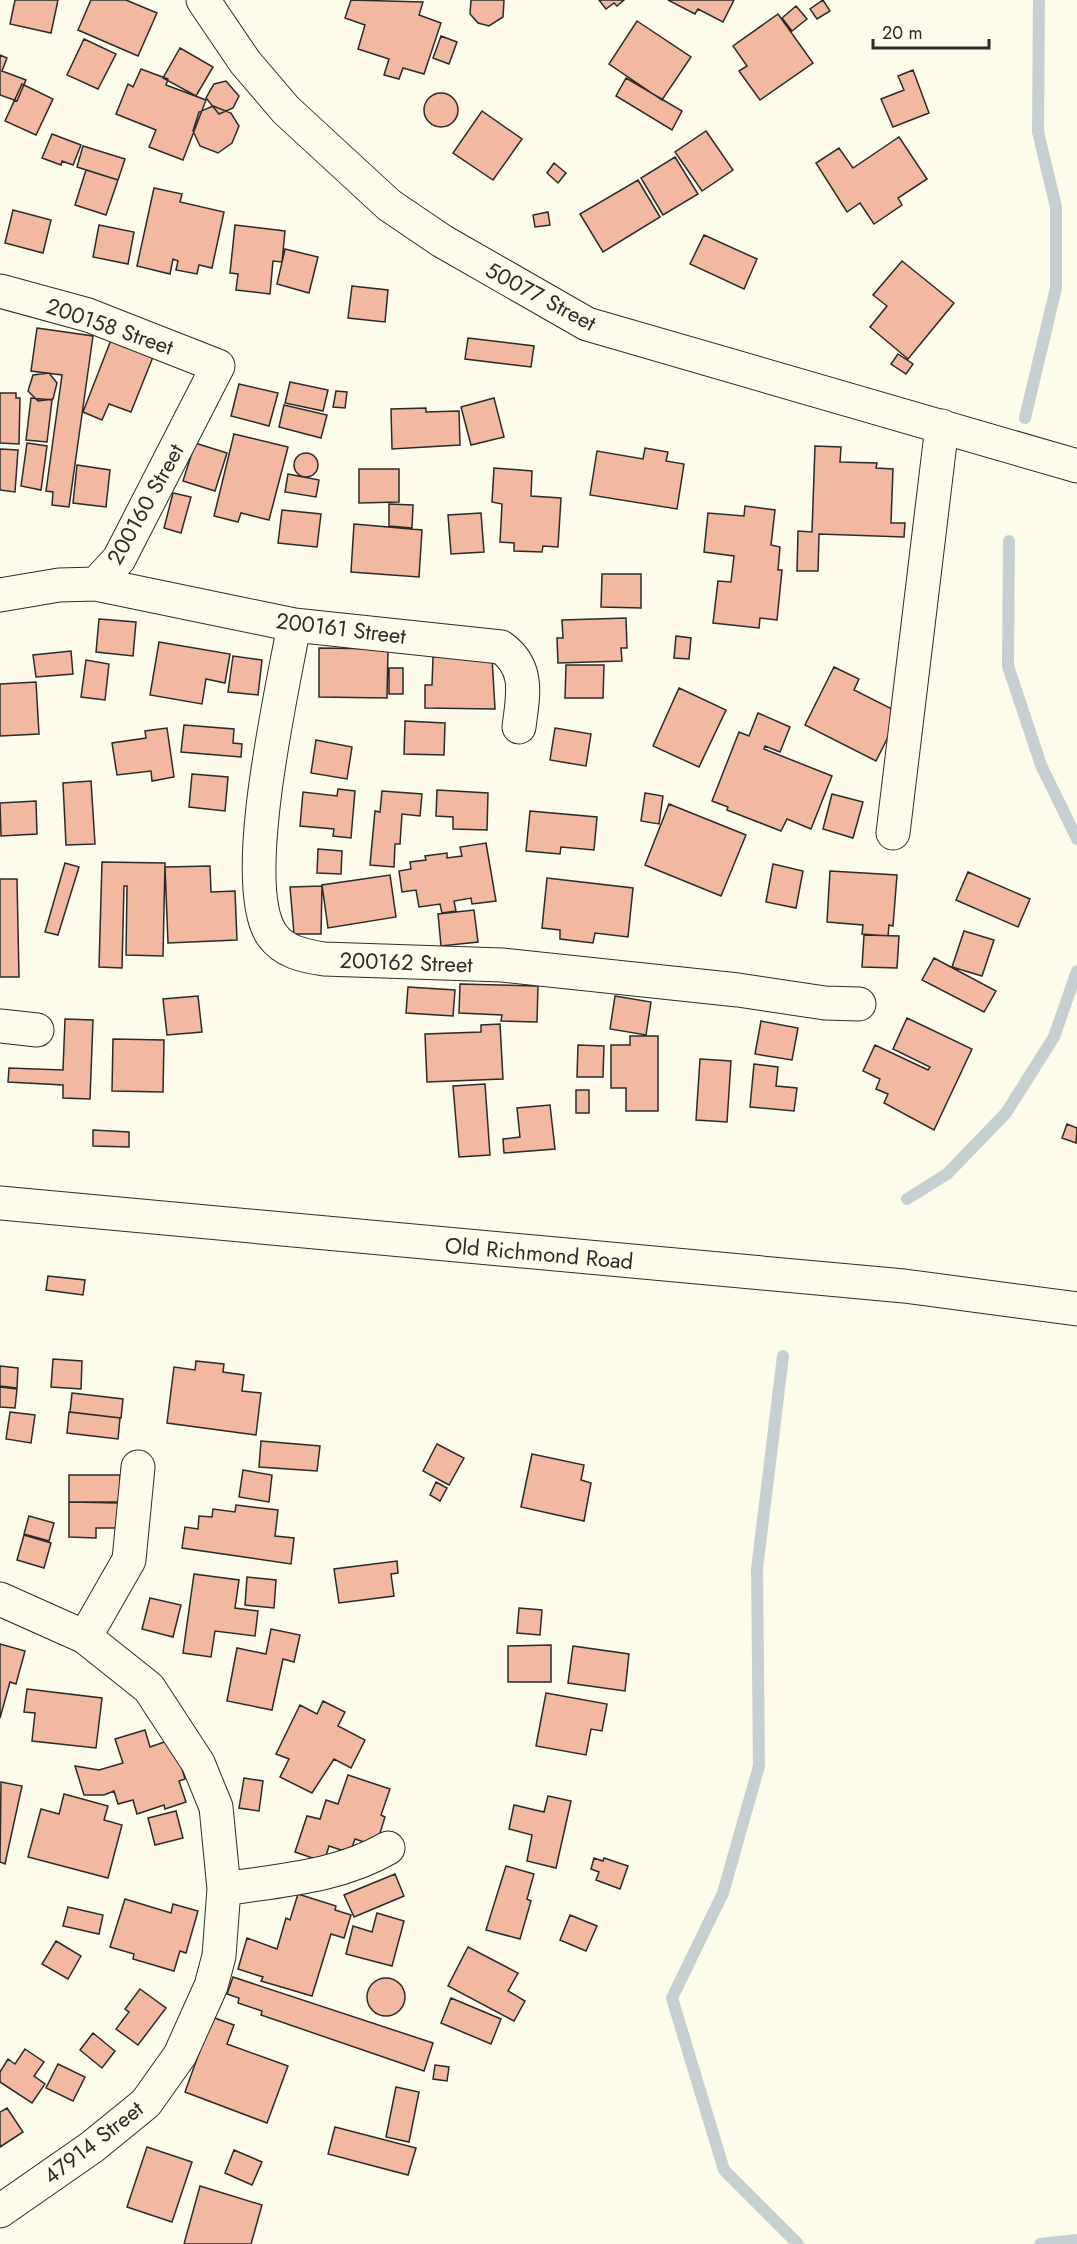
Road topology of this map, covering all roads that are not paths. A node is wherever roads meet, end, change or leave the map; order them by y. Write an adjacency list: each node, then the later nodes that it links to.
1 (203, 0): 4 (street, 50077 Street)
2 (0, 291): 3 (street, 200158 Street)
3 (218, 366): 6 (street, 200160 Street)
4 (942, 426): 5 (street, 50077 Street); 10 (street)
5 (1077, 466)
6 (96, 584): 7 (street, 200160 Street); 8 (street, 200161 Street)
7 (0, 595)
8 (294, 625): 9 (street, 200161 Street); 11 (street, 200162 Street)
9 (519, 727)
10 (893, 833)
11 (859, 1004)
12 (0, 1026): 13 (street)
13 (37, 1030)
14 (0, 1203): 15 (street, Old Richmond Road)
15 (1077, 1309)
16 (138, 1467): 18 (street)
17 (0, 1599): 18 (street, 47914 Street)
18 (85, 1637): 20 (street, 47914 Street)
19 (388, 1848): 20 (street)
20 (224, 1889): 21 (street, 47914 Street)
21 (0, 2211)

